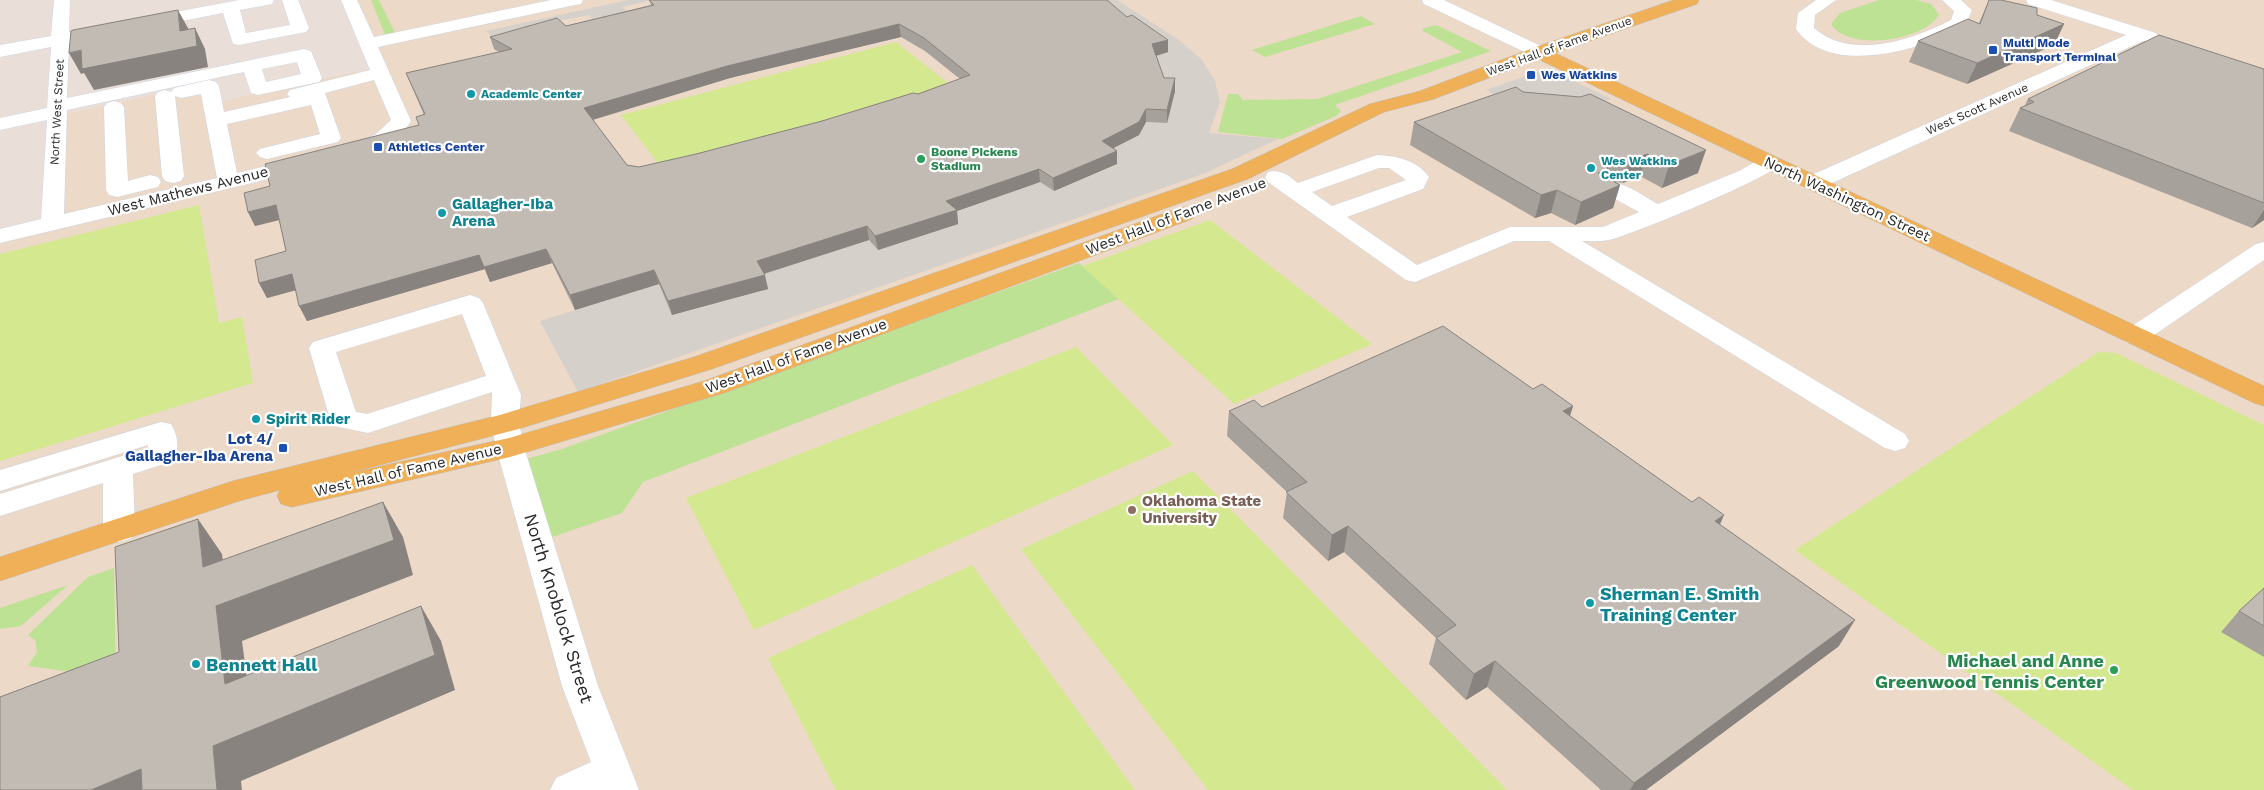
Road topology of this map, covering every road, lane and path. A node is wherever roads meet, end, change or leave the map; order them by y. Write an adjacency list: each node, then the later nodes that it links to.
1 (62, 0): 13 (street, North West Street)
2 (266, 0): 11 (street)
3 (290, 0): 11 (street)
4 (349, 0): 15 (street)
5 (575, 0): 15 (street)
6 (1430, 0): 17 (street, North Washington Street)
7 (1691, 0): 17 (main road, West Hall of Fame Avenue)
8 (1952, 0): 10 (street)
9 (2034, 0): 12 (street)
10 (1822, 1)
11 (230, 7): 13 (street)
12 (2141, 35): 14 (street); 30 (street, West Scott Avenue)
13 (60, 39): 16 (street); 23 (street, North West Street)
14 (2167, 43)
15 (368, 44): 19 (street)
16 (0, 51)
17 (1539, 52): 20 (main road, West Hall of Fame Avenue); 27 (main road, North Washington Street)
18 (252, 66): 23 (street)
19 (381, 73): 24 (street); 28 (street, West Mathews Avenue)
20 (1427, 95): 31 (main road, West Hall of Fame Avenue); 42 (main road, West Hall of Fame Avenue)
21 (165, 96): 22 (street); 24 (street); 29 (street)
22 (114, 107): 23 (street); 29 (street)
23 (57, 116): 25 (street); 26 (street); 35 (street, North West Street)
24 (215, 116): 28 (street); 28 (street)
25 (0, 124)
26 (0, 138)
27 (1770, 163): 30 (main road, North Washington Street); 33 (street)
28 (227, 172): 29 (street); 35 (street, West Mathews Avenue)
29 (173, 176)
30 (1813, 183): 39 (main road, North Washington Street)
31 (1286, 184): 34 (street); 34 (street); 42 (main road, West Hall of Fame Avenue)
32 (1612, 188): 33 (street)
33 (1657, 213): 37 (street)
34 (1330, 215): 37 (street)
35 (52, 224): 36 (street, West Mathews Avenue)
36 (0, 236)
37 (1556, 236): 43 (street)
38 (2264, 249): 39 (street)
39 (2135, 336): 41 (main road, North Washington Street)
40 (501, 380): 40 (street); 42 (street)
41 (2264, 397)
42 (508, 435): 47 (main road, West Hall of Fame Avenue); 49 (street, North Knoblock Street)
43 (1895, 441)
44 (118, 468): 45 (street); 46 (street); 47 (street)
45 (0, 481)
46 (0, 505)
47 (126, 528): 48 (main road, West Hall of Fame Avenue)
48 (0, 569)
49 (616, 780): 50 (street)
50 (569, 790)

